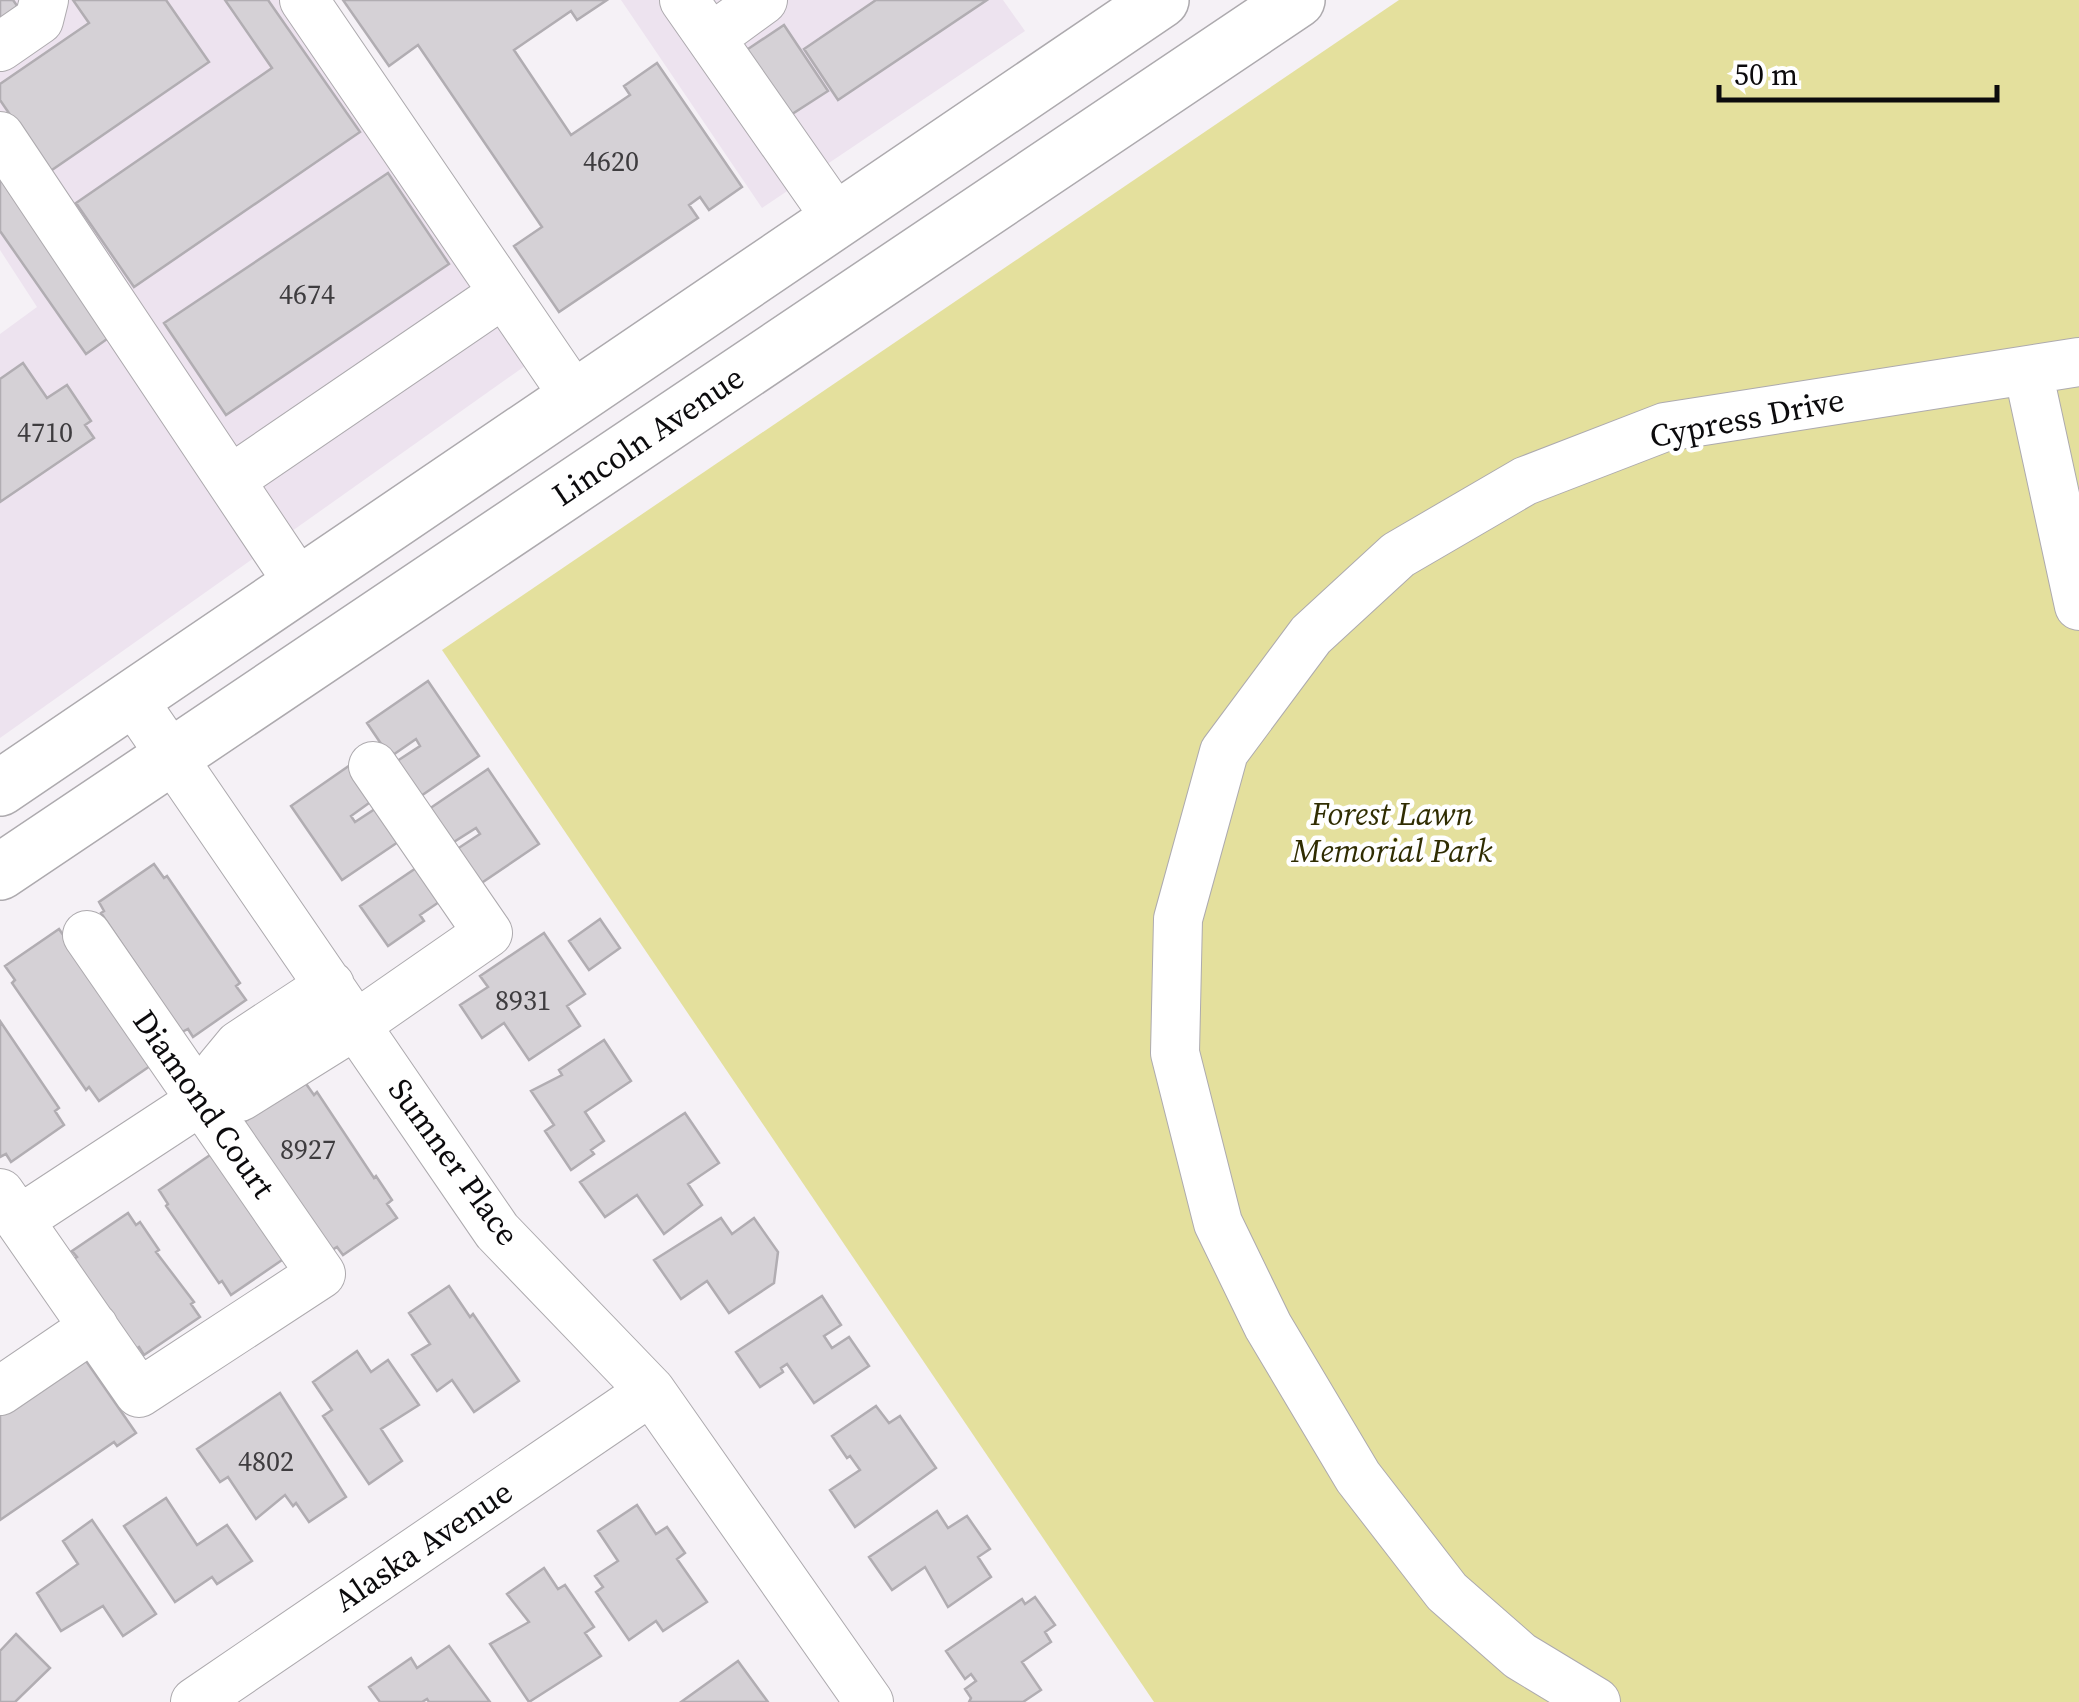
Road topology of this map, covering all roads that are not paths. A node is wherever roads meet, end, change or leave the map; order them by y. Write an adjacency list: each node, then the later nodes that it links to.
1 (44, 0): 7 (street)
2 (304, 0): 10 (street)
3 (763, 0): 6 (street)
4 (1161, 0): 9 (main road)
5 (1279, 5): 14 (main road, Lincoln Avenue)
6 (698, 19): 9 (street)
7 (0, 46)
8 (0, 136): 15 (street)
9 (838, 219): 13 (main road)
10 (504, 293): 13 (street); 15 (street)
11 (2079, 362): 12 (street, Cypress Drive)
12 (2028, 371): 17 (street); 33 (street, Cypress Drive)
13 (574, 396): 14 (main road); 16 (main road)
14 (616, 458): 19 (main road, Lincoln Avenue)
15 (230, 480): 16 (street)
16 (300, 585): 18 (main road)
17 (2079, 606)
18 (133, 700): 19 (street, Sumner Place); 21 (main road)
19 (171, 756): 22 (main road, Lincoln Avenue); 24 (street, Sumner Place)
20 (372, 766): 25 (street)
21 (0, 788)
22 (0, 872)
23 (87, 935): 26 (street, Diamond Court)
24 (330, 985): 25 (street, Sumner Place); 26 (street)
25 (357, 1024): 26 (street); 30 (street, Sumner Place)
26 (202, 1100): 27 (street); 28 (street, Diamond Court)
27 (10, 1207): 28 (street)
28 (94, 1326): 29 (street)
29 (0, 1390)
30 (650, 1391): 31 (street, Alaska Avenue); 32 (street, Sumner Place)
31 (195, 1702)
32 (869, 1702)
33 (1596, 1702)

